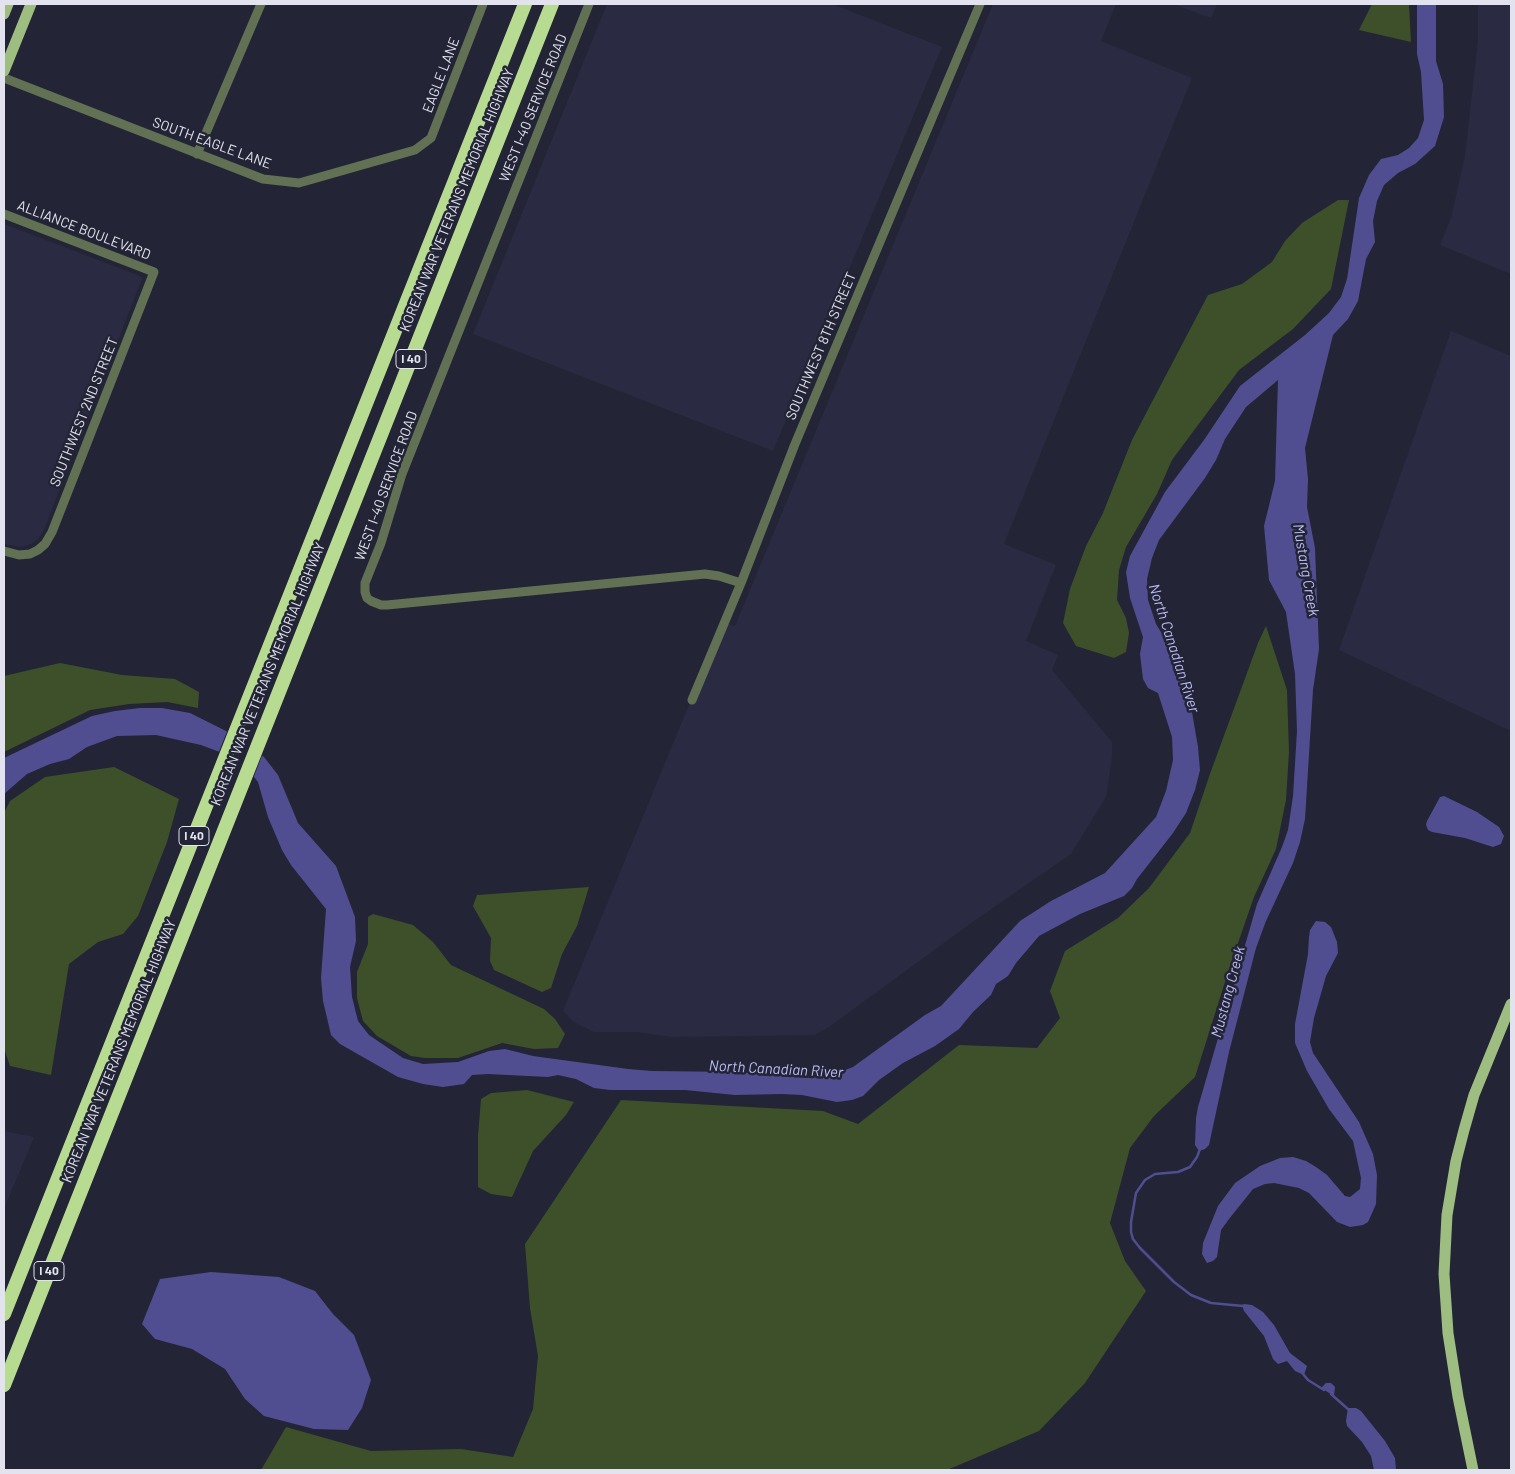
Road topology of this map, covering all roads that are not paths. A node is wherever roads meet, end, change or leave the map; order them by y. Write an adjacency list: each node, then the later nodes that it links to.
1 (8, 4): 9 (main road)
2 (31, 4): 10 (main road)
3 (261, 4): 13 (street)
4 (483, 4): 12 (street, EAGLE LANE)
5 (525, 4): 20 (highway, KOREAN WAR VETERANS MEMORIAL HIGHWAY / I 40)
6 (552, 4): 21 (highway, KOREAN WAR VETERANS MEMORIAL HIGHWAY / I 40)
7 (589, 4): 17 (street, WEST I-40 SERVICE ROAD)
8 (980, 4): 17 (street, SOUTHWEST 8TH STREET)
9 (4, 14)
10 (4, 71)
11 (4, 78): 13 (street, SOUTH EAGLE LANE)
12 (415, 150): 13 (street, SOUTH EAGLE LANE)
13 (197, 154)
14 (4, 214): 15 (street, ALLIANCE BOULEVARD)
15 (154, 272): 16 (street, SOUTHWEST 2ND STREET)
16 (4, 551)
17 (741, 583): 18 (street, SOUTHWEST 8TH STREET)
18 (692, 700)
19 (1511, 1004): 22 (main road)
20 (4, 1314)
21 (4, 1385)
22 (1473, 1470)

